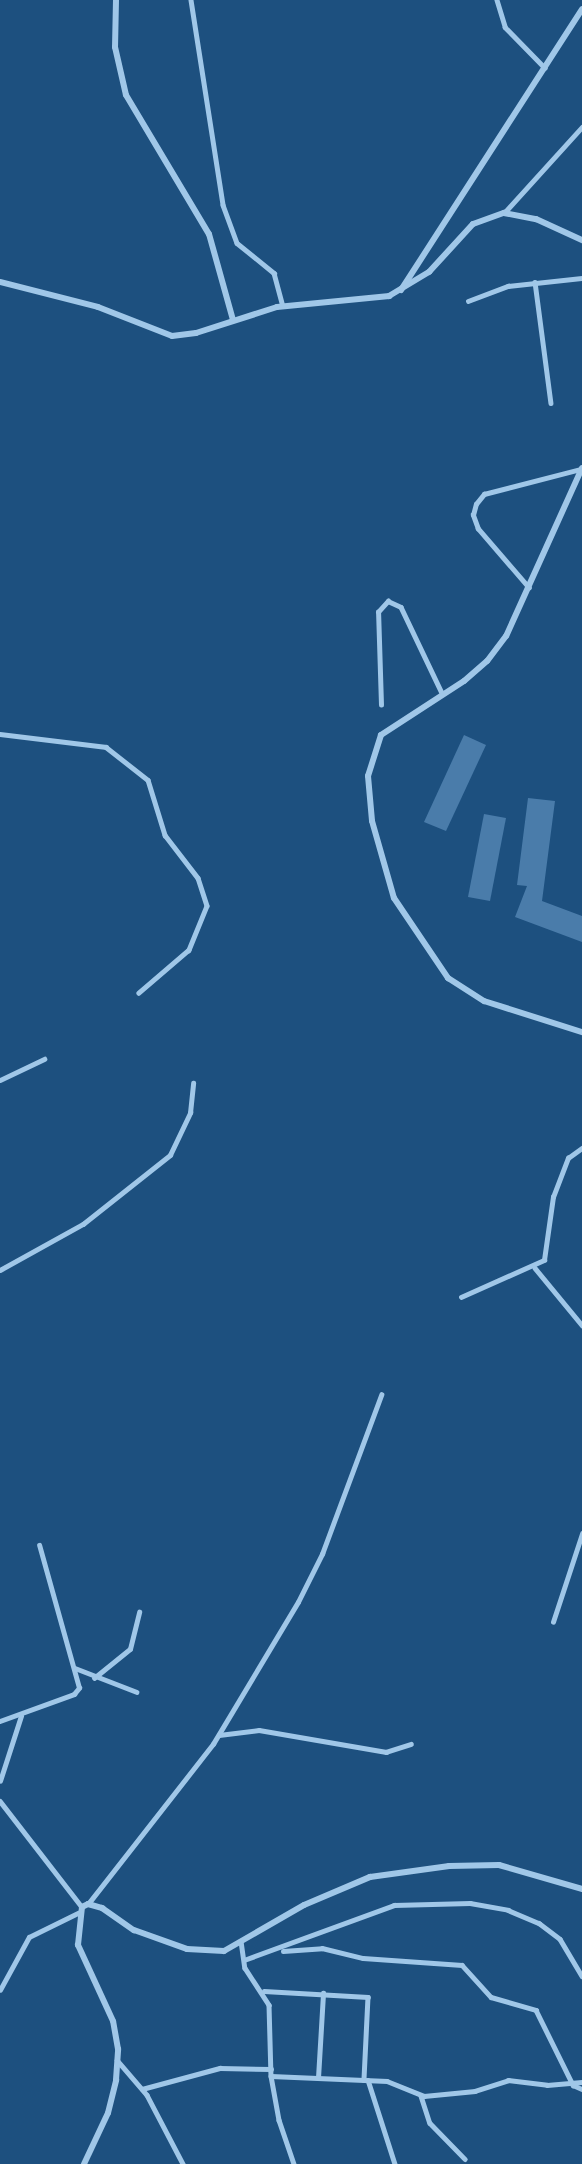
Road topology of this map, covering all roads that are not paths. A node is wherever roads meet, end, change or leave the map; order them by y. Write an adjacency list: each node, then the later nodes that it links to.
1 (116, 0): 15 (street)
2 (191, 0): 14 (lane)
3 (497, 0): 5 (lane)
4 (582, 9): 5 (street)
5 (545, 68): 12 (street)
6 (582, 127): 7 (lane)
7 (504, 213): 8 (street); 12 (street)
8 (582, 240)
9 (582, 278): 11 (lane)
10 (0, 282): 15 (street)
11 (535, 282): 13 (lane); 16 (lane)
12 (401, 290): 14 (street)
13 (468, 301)
14 (283, 306): 15 (street)
15 (233, 320)
16 (551, 403)
17 (582, 469): 18 (street); 18 (lane)
18 (529, 588): 19 (street)
19 (442, 693): 20 (lane); 23 (street)
20 (381, 705)
21 (0, 734): 22 (lane)
22 (139, 993)
23 (582, 1032)
24 (44, 1059): 25 (lane)
25 (0, 1080)
26 (194, 1083): 29 (lane)
27 (582, 1148): 28 (lane)
28 (535, 1268): 30 (lane); 31 (lane)
29 (0, 1270)
30 (461, 1297)
31 (582, 1325)
32 (381, 1395): 42 (lane)
33 (582, 1534): 36 (lane)
34 (39, 1545): 37 (lane)
35 (139, 1612): 38 (lane)
36 (553, 1622)
37 (75, 1668): 38 (lane); 40 (lane)
38 (94, 1678): 39 (lane)
39 (136, 1692)
40 (21, 1715): 41 (lane); 45 (lane)
41 (0, 1721)
42 (219, 1735): 43 (lane); 49 (lane)
43 (411, 1744)
44 (0, 1764): 45 (lane)
45 (4, 1769): 46 (lane)
46 (0, 1782)
47 (0, 1801): 50 (lane)
48 (582, 1888): 51 (street)
49 (88, 1904): 50 (street); 51 (street)
50 (80, 1910): 55 (lane); 58 (street)
51 (241, 1941): 53 (lane)
52 (280, 1950): 53 (lane); 54 (lane); 64 (lane)
53 (244, 1960): 56 (lane)
54 (582, 1976)
55 (0, 1990)
56 (264, 1991): 57 (lane); 59 (lane)
57 (323, 1993): 61 (lane); 62 (lane)
58 (117, 2061): 65 (lane); 69 (street)
59 (271, 2069): 60 (lane); 65 (lane)
60 (271, 2076): 61 (lane); 71 (lane)
61 (318, 2078): 62 (lane)
62 (366, 2080): 67 (lane); 72 (lane)
63 (582, 2082): 64 (lane)
64 (573, 2085): 66 (lane); 67 (lane)
65 (142, 2089): 70 (lane)
66 (582, 2089)
67 (421, 2096): 68 (lane)
68 (465, 2159)
69 (84, 2164)
70 (183, 2164)
71 (294, 2164)
72 (395, 2164)

